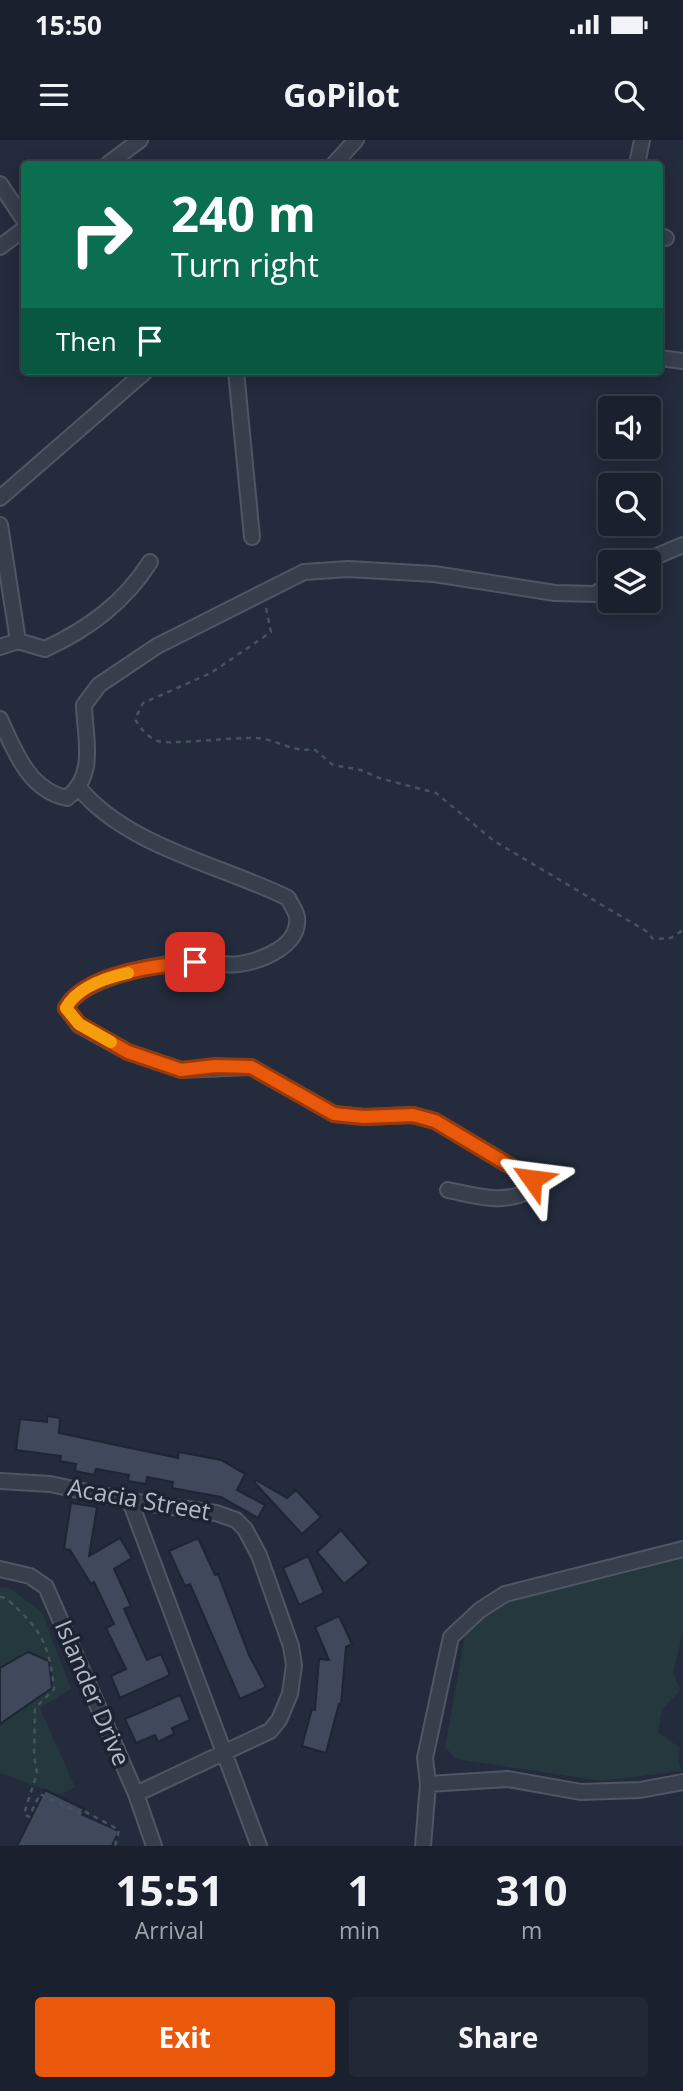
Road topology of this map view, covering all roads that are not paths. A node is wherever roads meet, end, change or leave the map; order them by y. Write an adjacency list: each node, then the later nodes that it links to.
1 (140, 140): 4 (street)
2 (356, 140): 5 (street)
3 (642, 140): 6 (street)
4 (112, 161)
5 (337, 161)
6 (638, 161)
7 (0, 184): 8 (street)
8 (21, 216)
9 (21, 231): 10 (street)
10 (0, 247)
11 (663, 358): 12 (street)
12 (683, 361)
13 (141, 375): 15 (street)
14 (236, 375): 17 (street)
15 (0, 498)
16 (0, 526): 22 (street)
17 (252, 537)
18 (683, 545): 19 (street)
19 (661, 554)
20 (150, 562): 22 (street)
21 (598, 592): 25 (street)
22 (18, 641): 23 (street)
23 (0, 647)
24 (0, 719): 25 (street)
25 (79, 788): 26 (street)
26 (449, 1190)
27 (0, 1481): 28 (street, Acacia Street)
28 (130, 1501): 31 (street); 31 (street, Acacia Street)
29 (683, 1549): 33 (street)
30 (0, 1569): 34 (street, Islander Drive)
31 (225, 1750): 34 (street, Acacia Street); 36 (street)
32 (683, 1782): 33 (street)
33 (428, 1784): 37 (street)
34 (136, 1794): 35 (street, Islander Drive)
35 (154, 1846)
36 (260, 1846)
37 (423, 1846)

